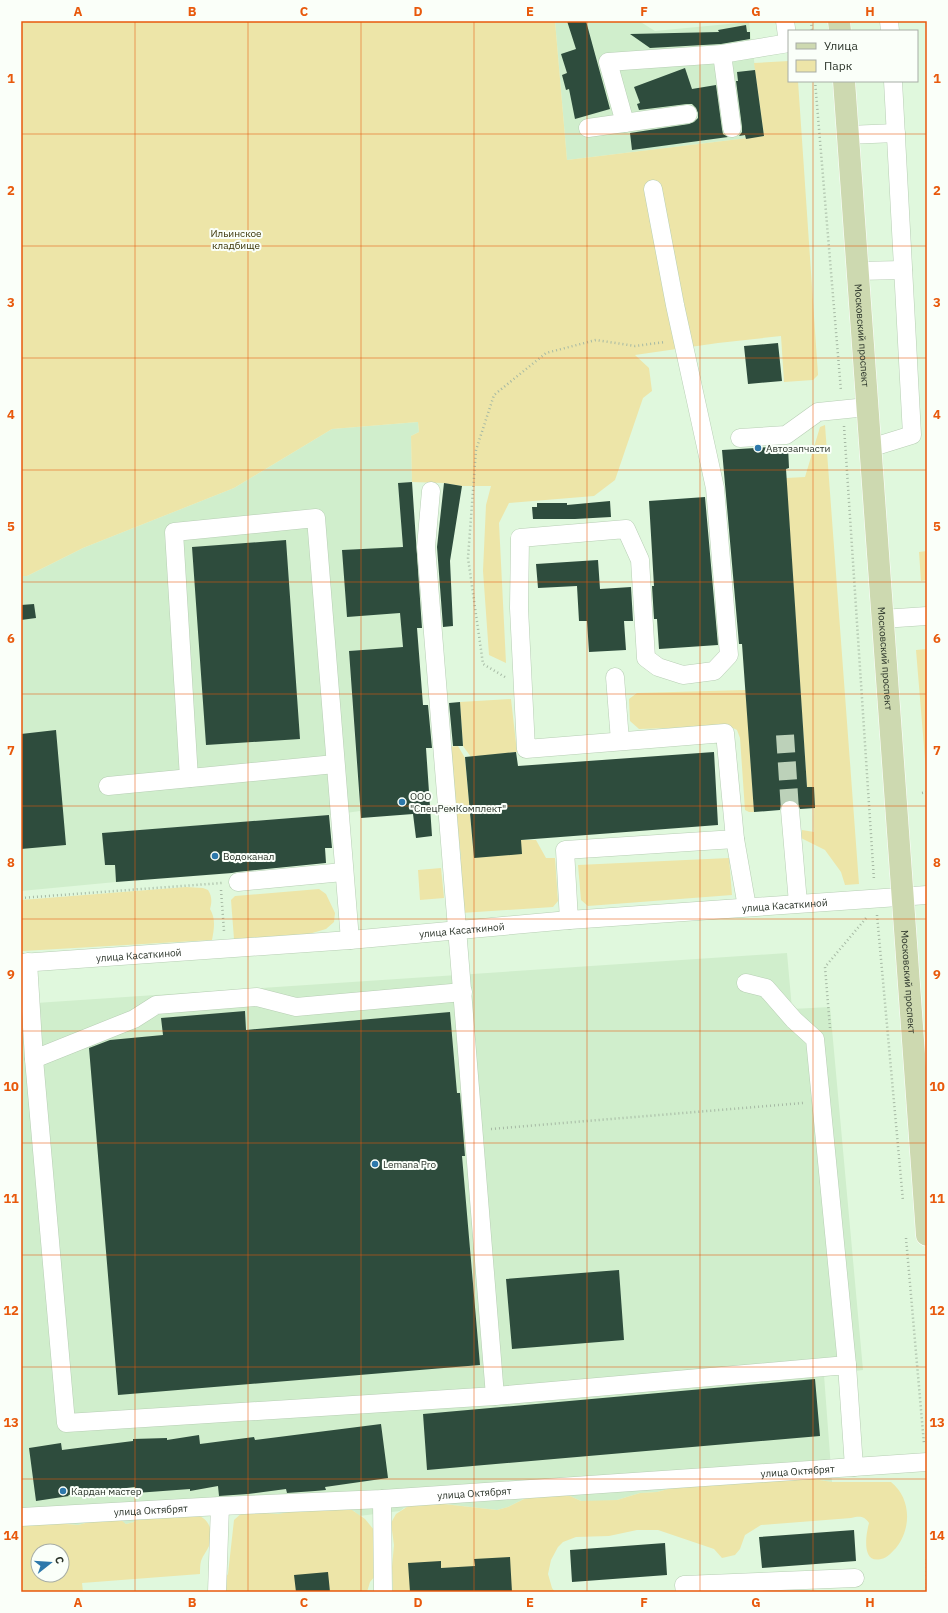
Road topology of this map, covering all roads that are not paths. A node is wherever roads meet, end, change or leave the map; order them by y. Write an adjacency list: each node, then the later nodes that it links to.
1 (785, 21): 2 (street)
2 (788, 38)
3 (788, 43): 4 (street)
4 (722, 54): 8 (street); 10 (street)
5 (844, 82): 12 (main road, Московский проспект)
6 (893, 82): 11 (street)
7 (688, 114): 8 (street)
8 (625, 123): 9 (street)
9 (588, 128)
10 (732, 128)
11 (896, 134): 12 (street); 14 (street)
12 (848, 135): 15 (main road, Московский проспект)
13 (653, 189): 24 (street)
14 (903, 270): 15 (street); 17 (street)
15 (857, 271): 16 (main road, Московский проспект)
16 (867, 408): 18 (street); 19 (main road, Московский проспект)
17 (920, 435): 19 (street)
18 (740, 438)
19 (870, 448): 22 (main road, Московский проспект)
20 (431, 491): 37 (street)
21 (927, 616): 22 (street)
22 (882, 619): 33 (main road, Московский проспект)
23 (615, 677): 24 (street)
24 (620, 741): 29 (street)
25 (335, 764): 26 (street); 26 (street); 30 (street)
26 (190, 778): 27 (street)
27 (108, 786)
28 (790, 810): 34 (street)
29 (735, 839): 35 (street); 36 (street)
30 (343, 872): 31 (street); 38 (street)
31 (238, 882)
32 (927, 895): 33 (street, улица Касаткиной)
33 (902, 896): 34 (street, улица Касаткиной); 43 (main road, Московский проспект)
34 (798, 903): 35 (street, улица Касаткиной)
35 (747, 907): 36 (street, улица Касаткиной)
36 (569, 920): 37 (street, улица Касаткиной)
37 (458, 931): 38 (street, улица Касаткиной); 41 (street)
38 (350, 940): 39 (street, улица Касаткиной)
39 (25, 962): 42 (street)
40 (746, 983): 45 (street)
41 (463, 992): 42 (street); 46 (street)
42 (34, 1059): 46 (street)
43 (922, 1087): 44 (main road, Московский проспект)
44 (922, 1233)
45 (847, 1365): 46 (street); 48 (street)
46 (495, 1396)
47 (925, 1455): 48 (street, улица Октябрят)
48 (854, 1467): 49 (street, улица Октябрят)
49 (382, 1499): 50 (street, улица Октябрят); 55 (street)
50 (220, 1506): 51 (street, улица Октябрят); 54 (street)
51 (21, 1518)
52 (856, 1578): 53 (street)
53 (685, 1589)
54 (217, 1592)
55 (383, 1592)

